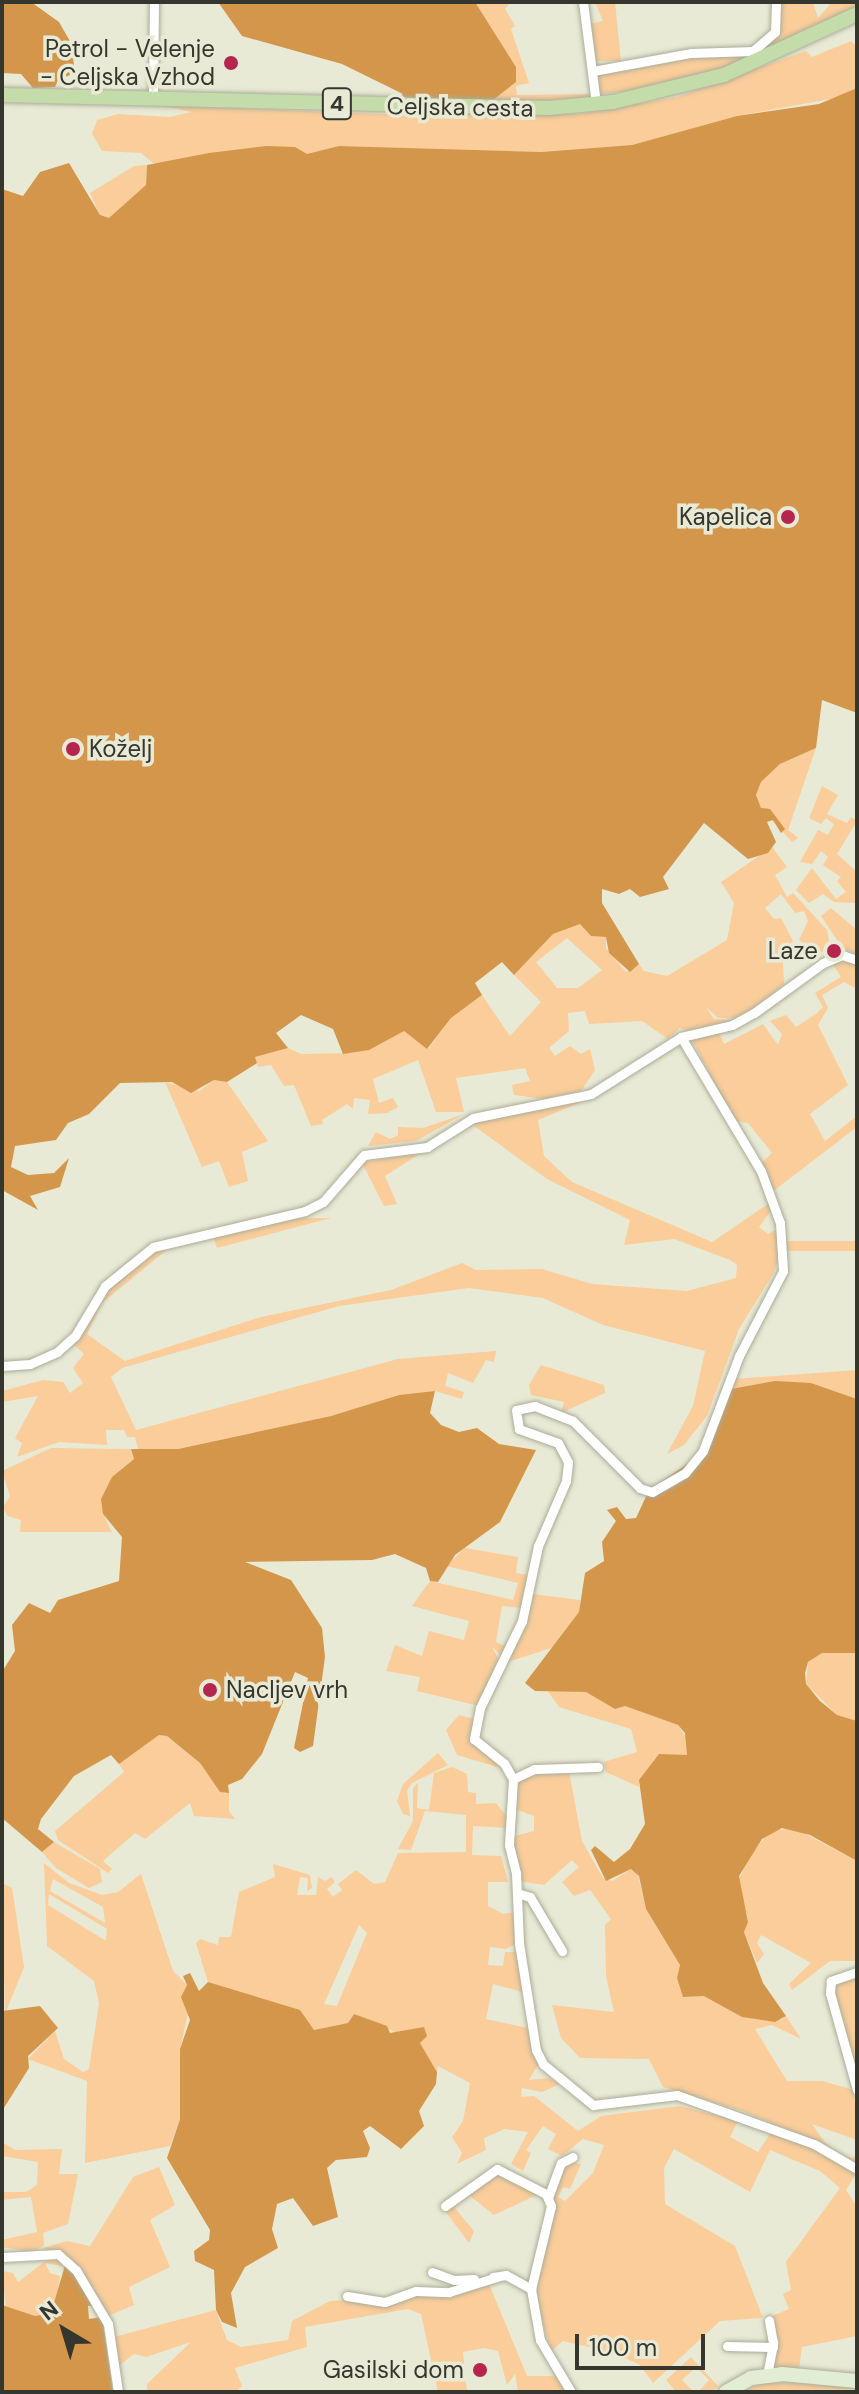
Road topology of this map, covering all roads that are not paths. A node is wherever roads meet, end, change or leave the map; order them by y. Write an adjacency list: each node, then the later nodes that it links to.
1 (154, 2): 7 (street)
2 (583, 2): 5 (street)
3 (776, 2): 5 (street)
4 (857, 14): 8 (main road, Celjska cesta / 4)
5 (593, 71): 8 (street)
6 (2, 95): 7 (main road, Celjska cesta / 4)
7 (153, 96): 8 (main road, Celjska cesta / 4)
8 (596, 104)
9 (857, 960): 10 (street)
10 (681, 1037): 11 (street); 13 (street)
11 (2, 1366)
12 (598, 1767): 13 (street)
13 (513, 1779): 14 (street)
14 (517, 1893): 15 (street); 19 (street)
15 (562, 1951)
16 (857, 1972): 17 (street)
17 (857, 2090)
18 (573, 2157): 20 (street)
19 (857, 2169)
20 (548, 2198): 21 (street); 25 (street)
21 (445, 2206)
22 (2, 2257): 34 (street)
23 (432, 2272): 24 (street)
24 (497, 2277): 25 (street); 26 (street)
25 (531, 2289): 35 (street)
26 (347, 2296)
27 (769, 2320): 29 (street)
28 (727, 2346): 29 (street)
29 (773, 2347): 30 (street)
30 (767, 2375): 32 (street); 36 (street)
31 (857, 2375): 32 (street)
32 (841, 2379): 33 (street)
33 (857, 2381)
34 (118, 2392)
35 (571, 2392)
36 (726, 2392)

